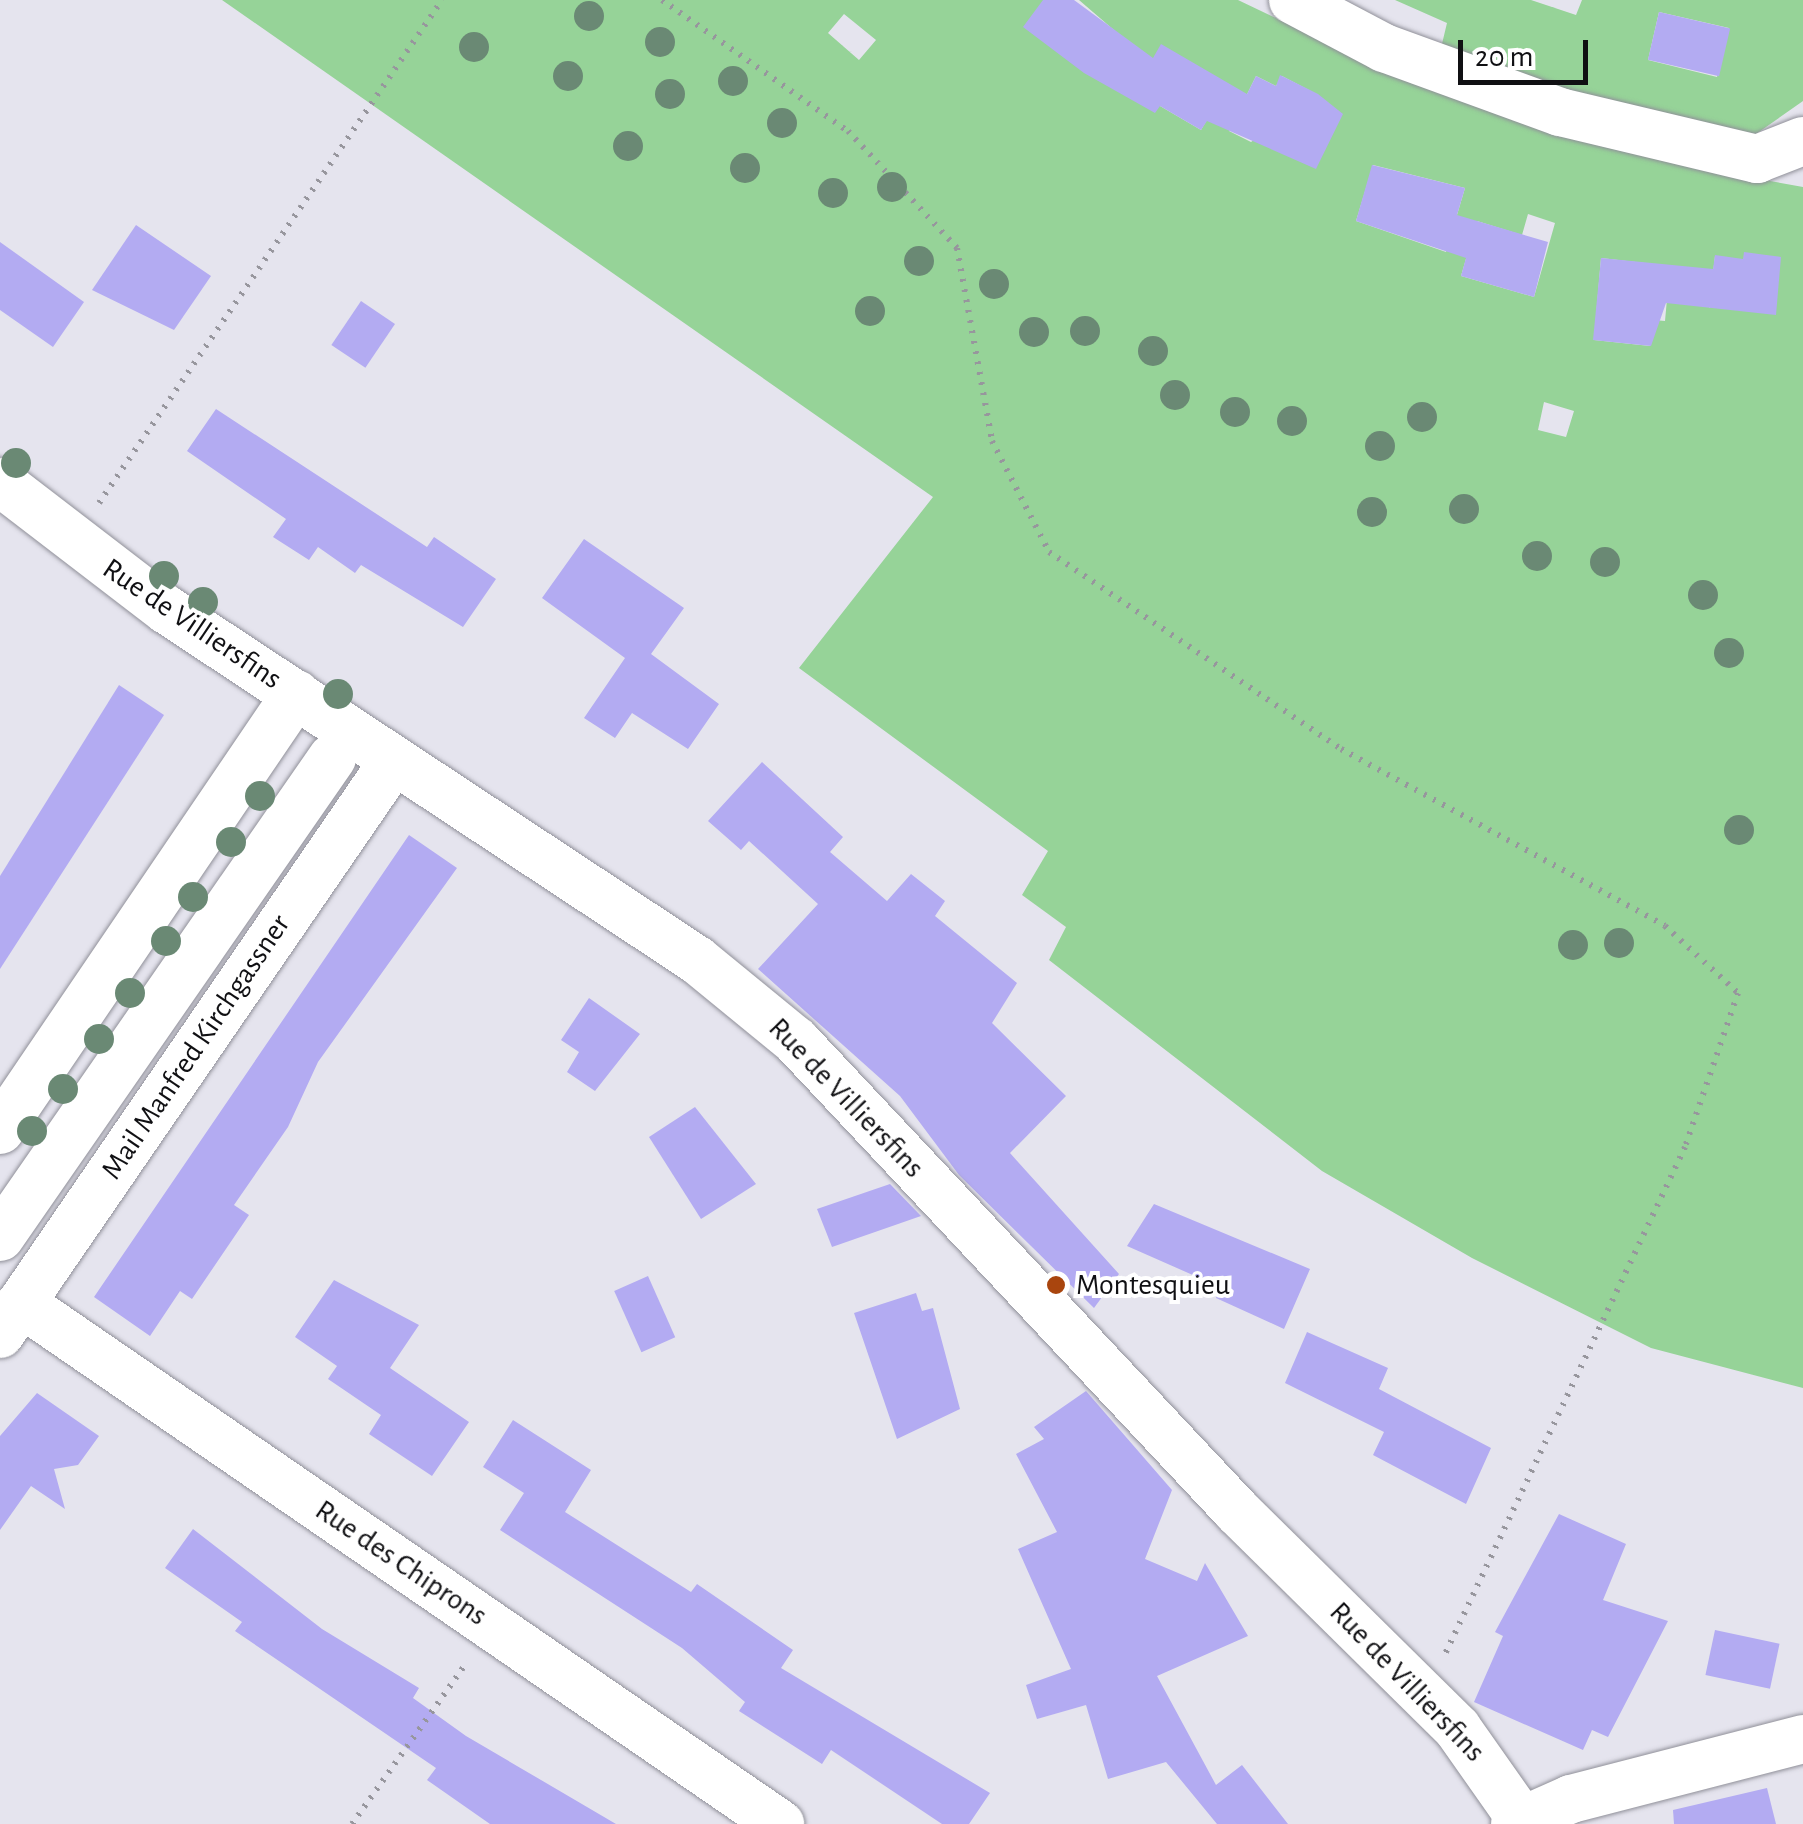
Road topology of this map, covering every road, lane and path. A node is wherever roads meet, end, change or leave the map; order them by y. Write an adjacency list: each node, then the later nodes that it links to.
1 (442, 0): 6 (path)
2 (662, 0): 14 (path)
3 (1293, 0): 4 (street)
4 (1803, 141)
5 (0, 482): 6 (street, Rue de Villiersfins)
6 (71, 543): 7 (street, Rue de Villiersfins)
7 (296, 694): 9 (street, Rue de Villiersfins); 10 (street)
8 (332, 758): 11 (street, Mail Manfred Kirchgassner)
9 (393, 762): 12 (street, Mail Manfred Kirchgassner); 14 (street, Rue de Villiersfins)
10 (0, 1130)
11 (0, 1237)
12 (11, 1318): 13 (street, Rue des Chiprons)
13 (493, 1626): 17 (path); 18 (street, Rue des Chiprons)
14 (1426, 1696): 16 (street, Rue de Villiersfins)
15 (1803, 1739): 16 (street)
16 (1518, 1821)
17 (352, 1824)
18 (780, 1824)

